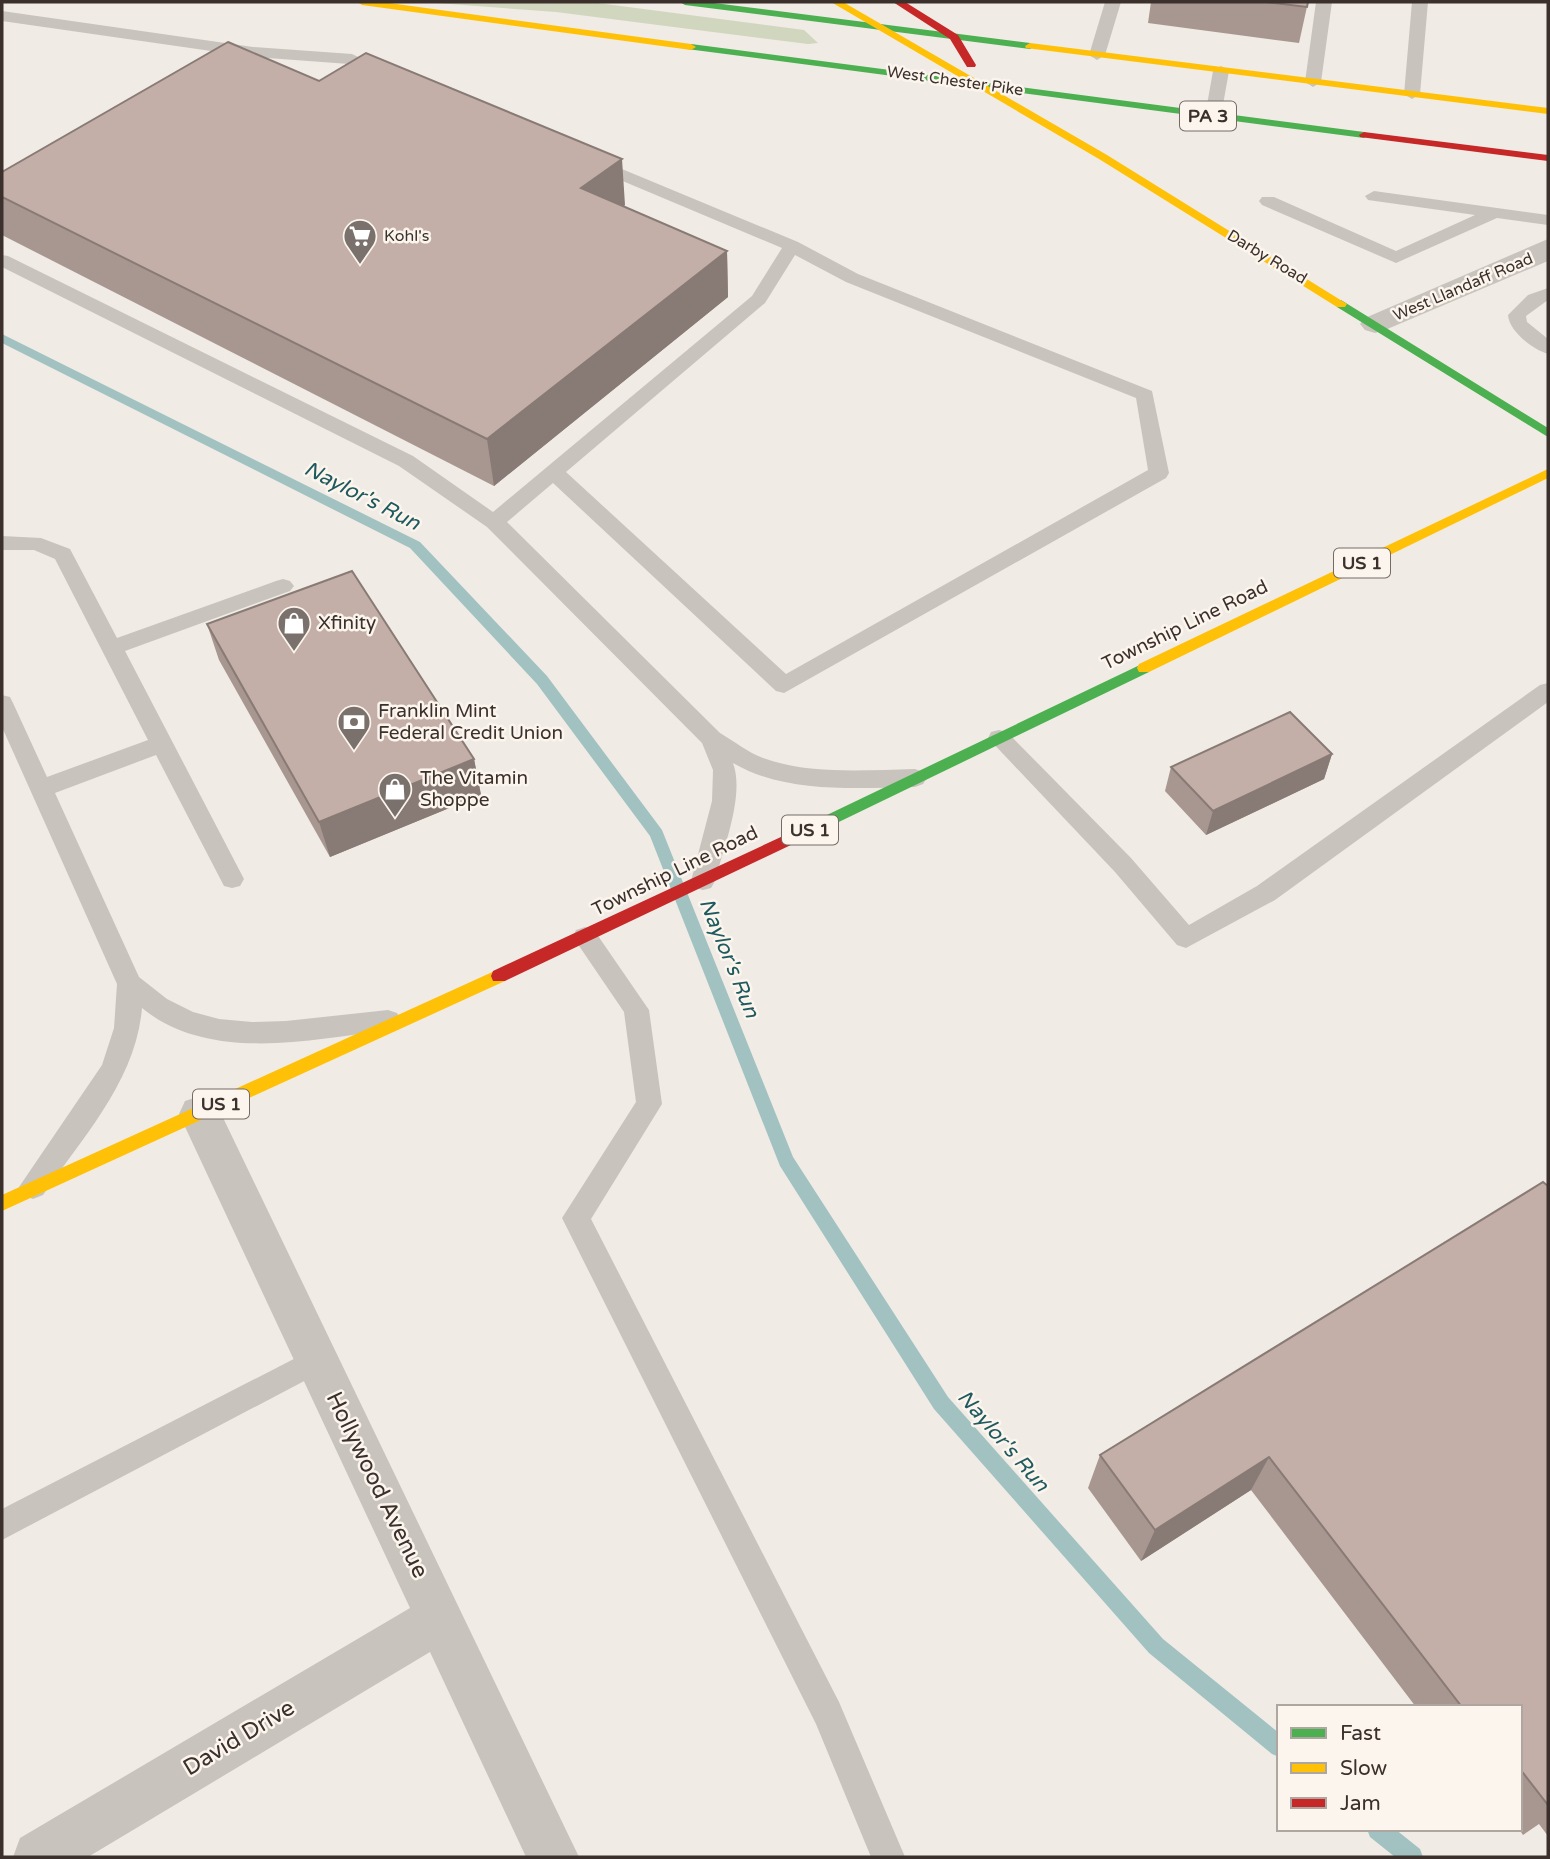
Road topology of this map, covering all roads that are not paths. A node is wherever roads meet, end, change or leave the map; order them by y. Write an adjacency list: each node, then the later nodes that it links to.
1 (362, 2): 17 (main road, West Chester Pike / PA 3)
2 (685, 2): 9 (main road, PA 3)
3 (836, 2): 9 (main road, Darby Road)
4 (898, 2): 10 (main road, Darby Road)
5 (1113, 2): 12 (lane)
6 (1324, 2): 16 (lane)
7 (1420, 2): 18 (lane)
8 (2, 16): 11 (lane)
9 (877, 26): 10 (main road, PA 3); 17 (main road, Darby Road)
10 (954, 37): 12 (main road, PA 3); 17 (main road, Darby Road)
11 (253, 52): 13 (lane); 15 (lane)
12 (1097, 55): 14 (main road, PA 3)
13 (231, 64)
14 (1221, 71): 16 (main road, PA 3); 20 (lane)
15 (402, 81)
16 (1314, 82): 18 (main road, PA 3)
17 (984, 85): 20 (main road, West Chester Pike / PA 3); 31 (main road, Darby Road)
18 (1412, 94): 19 (main road, PA 3)
19 (1548, 111)
20 (1213, 116): 22 (main road, West Chester Pike / PA 3)
21 (578, 156): 27 (lane)
22 (1548, 158)
23 (1374, 196): 25 (lane)
24 (1268, 201): 25 (lane)
25 (1496, 212): 26 (lane)
26 (1548, 219)
27 (792, 246): 34 (lane); 34 (lane)
28 (1548, 247): 31 (street, West Llandaff Road)
29 (2, 260): 36 (lane)
30 (1540, 302): 32 (lane)
31 (1375, 324): 33 (main road, Darby Road)
32 (1548, 348)
33 (1548, 433)
34 (553, 472): 36 (lane)
35 (1548, 473): 42 (main road, Township Line Road / US 1)
36 (494, 522): 43 (lane)
37 (2, 543): 39 (lane)
38 (283, 586): 39 (lane)
39 (111, 648): 44 (lane)
40 (1548, 691): 42 (lane)
41 (2, 703): 46 (lane)
42 (999, 738): 45 (main road, Township Line Road / US 1)
43 (712, 739): 45 (lane); 48 (lane)
44 (161, 744): 46 (lane); 47 (lane)
45 (918, 778): 48 (main road, Township Line Road / US 1)
46 (41, 789): 50 (lane)
47 (232, 879)
48 (703, 881): 49 (main road, Township Line Road / US 1)
49 (585, 937): 51 (main road, Township Line Road / US 1); 60 (lane)
50 (131, 984): 51 (lane); 53 (lane)
51 (411, 1017): 52 (main road, Township Line Road / US 1)
52 (200, 1114): 53 (main road, Township Line Road / US 1); 55 (street, Hollywood Avenue)
53 (32, 1189): 54 (main road, Township Line Road / US 1)
54 (2, 1202)
55 (317, 1360): 56 (lane); 57 (street, Hollywood Avenue)
56 (2, 1525)
57 (440, 1618): 58 (street, David Drive); 59 (street, Hollywood Avenue)
58 (39, 1857)
59 (554, 1857)
60 (888, 1857)

